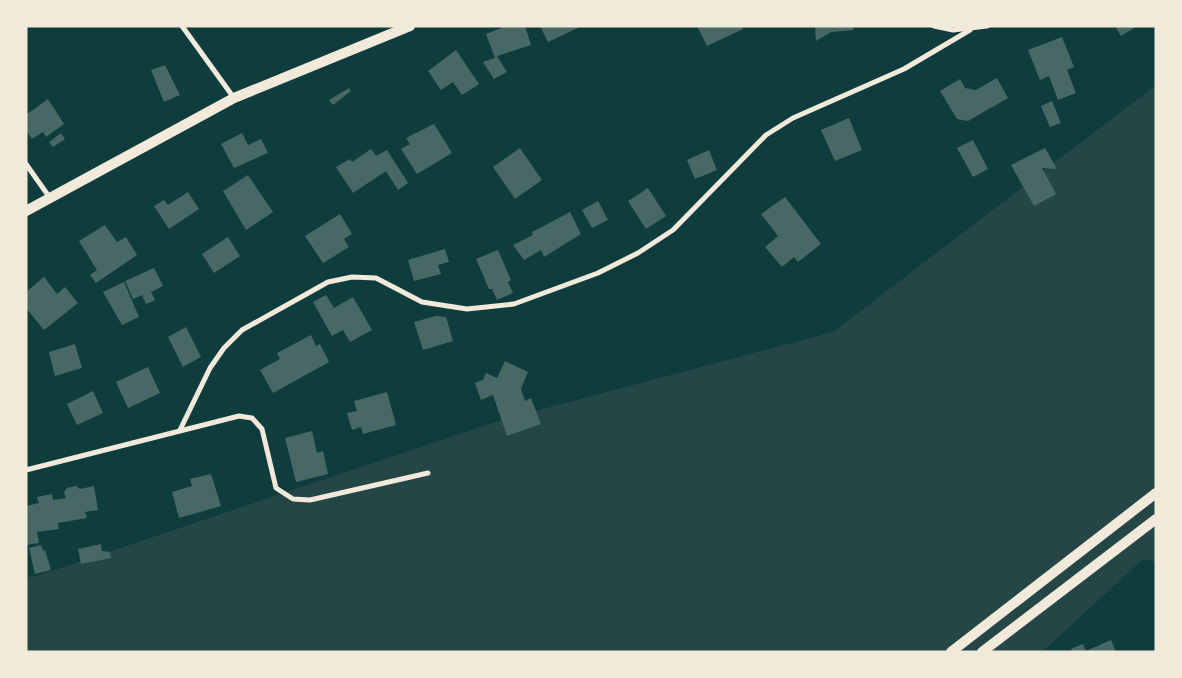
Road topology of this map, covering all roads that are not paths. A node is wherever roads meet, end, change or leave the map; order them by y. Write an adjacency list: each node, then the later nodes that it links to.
1 (182, 26): 6 (street)
2 (410, 26): 6 (main road)
3 (934, 26): 5 (street)
4 (987, 26): 5 (street)
5 (970, 30): 10 (street)
6 (234, 98): 8 (main road)
7 (26, 164): 8 (street)
8 (50, 198): 9 (main road)
9 (26, 211)
10 (180, 430): 11 (street); 12 (street)
11 (26, 470)
12 (428, 473)
13 (1156, 493): 15 (main road)
14 (1156, 519): 16 (main road)
15 (951, 652)
16 (982, 652)

